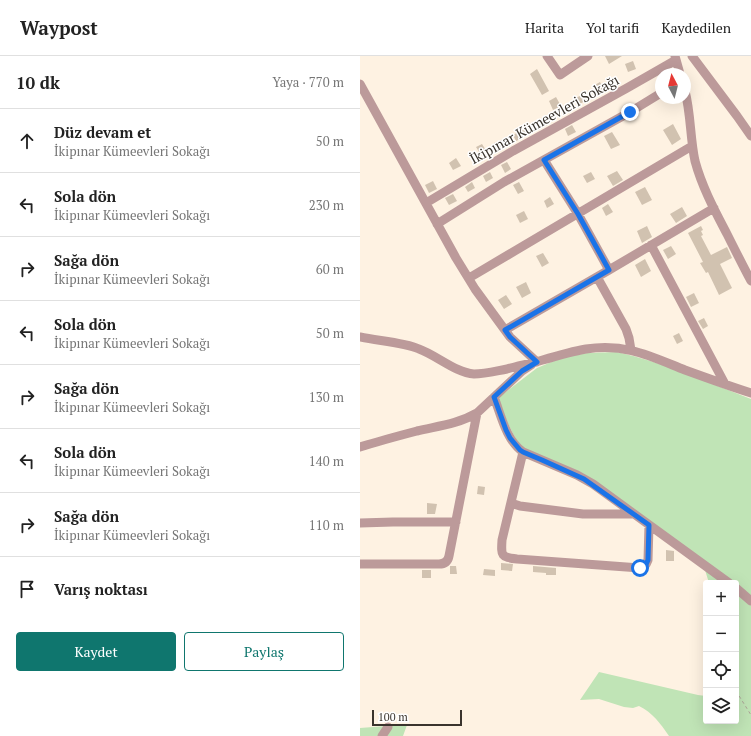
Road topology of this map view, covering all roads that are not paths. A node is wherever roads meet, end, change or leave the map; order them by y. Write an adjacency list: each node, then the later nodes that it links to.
1 (547, 56): 2 (street)
2 (588, 56)
3 (692, 56): 9 (street)
4 (676, 58): 5 (street, İkipınar Kümeevleri Sokağı); 12 (street, İkipınar Kümeevleri Sokağı)
5 (678, 68)
6 (360, 84): 12 (street)
7 (655, 97): 11 (street)
8 (687, 104): 10 (street)
9 (751, 136)
10 (692, 146): 13 (street); 14 (street)
11 (544, 160): 14 (street); 15 (street)
12 (426, 203): 15 (street)
13 (714, 208): 16 (street); 20 (street)
14 (578, 214): 17 (street); 19 (street)
15 (437, 224): 19 (street)
16 (651, 245): 17 (street); 25 (street)
17 (609, 270): 18 (street)
18 (597, 277): 21 (street); 23 (street)
19 (469, 278): 21 (street)
20 (751, 281)
21 (505, 330): 24 (street)
22 (360, 338): 24 (street)
23 (631, 350): 24 (street); 25 (street)
24 (537, 362): 27 (street)
25 (725, 384): 26 (street)
26 (751, 393)
27 (494, 397): 28 (street); 30 (street)
28 (476, 413): 29 (street); 33 (street)
29 (360, 447)
30 (523, 452): 31 (street); 32 (street)
31 (511, 503): 32 (street); 35 (street)
32 (633, 514): 35 (street)
33 (456, 522): 34 (street); 36 (street)
34 (360, 523)
35 (649, 525): 37 (street)
36 (360, 564)
37 (725, 580)
38 (739, 591): 39 (street)
39 (751, 601)
40 (388, 727): 41 (street)
41 (382, 736)

